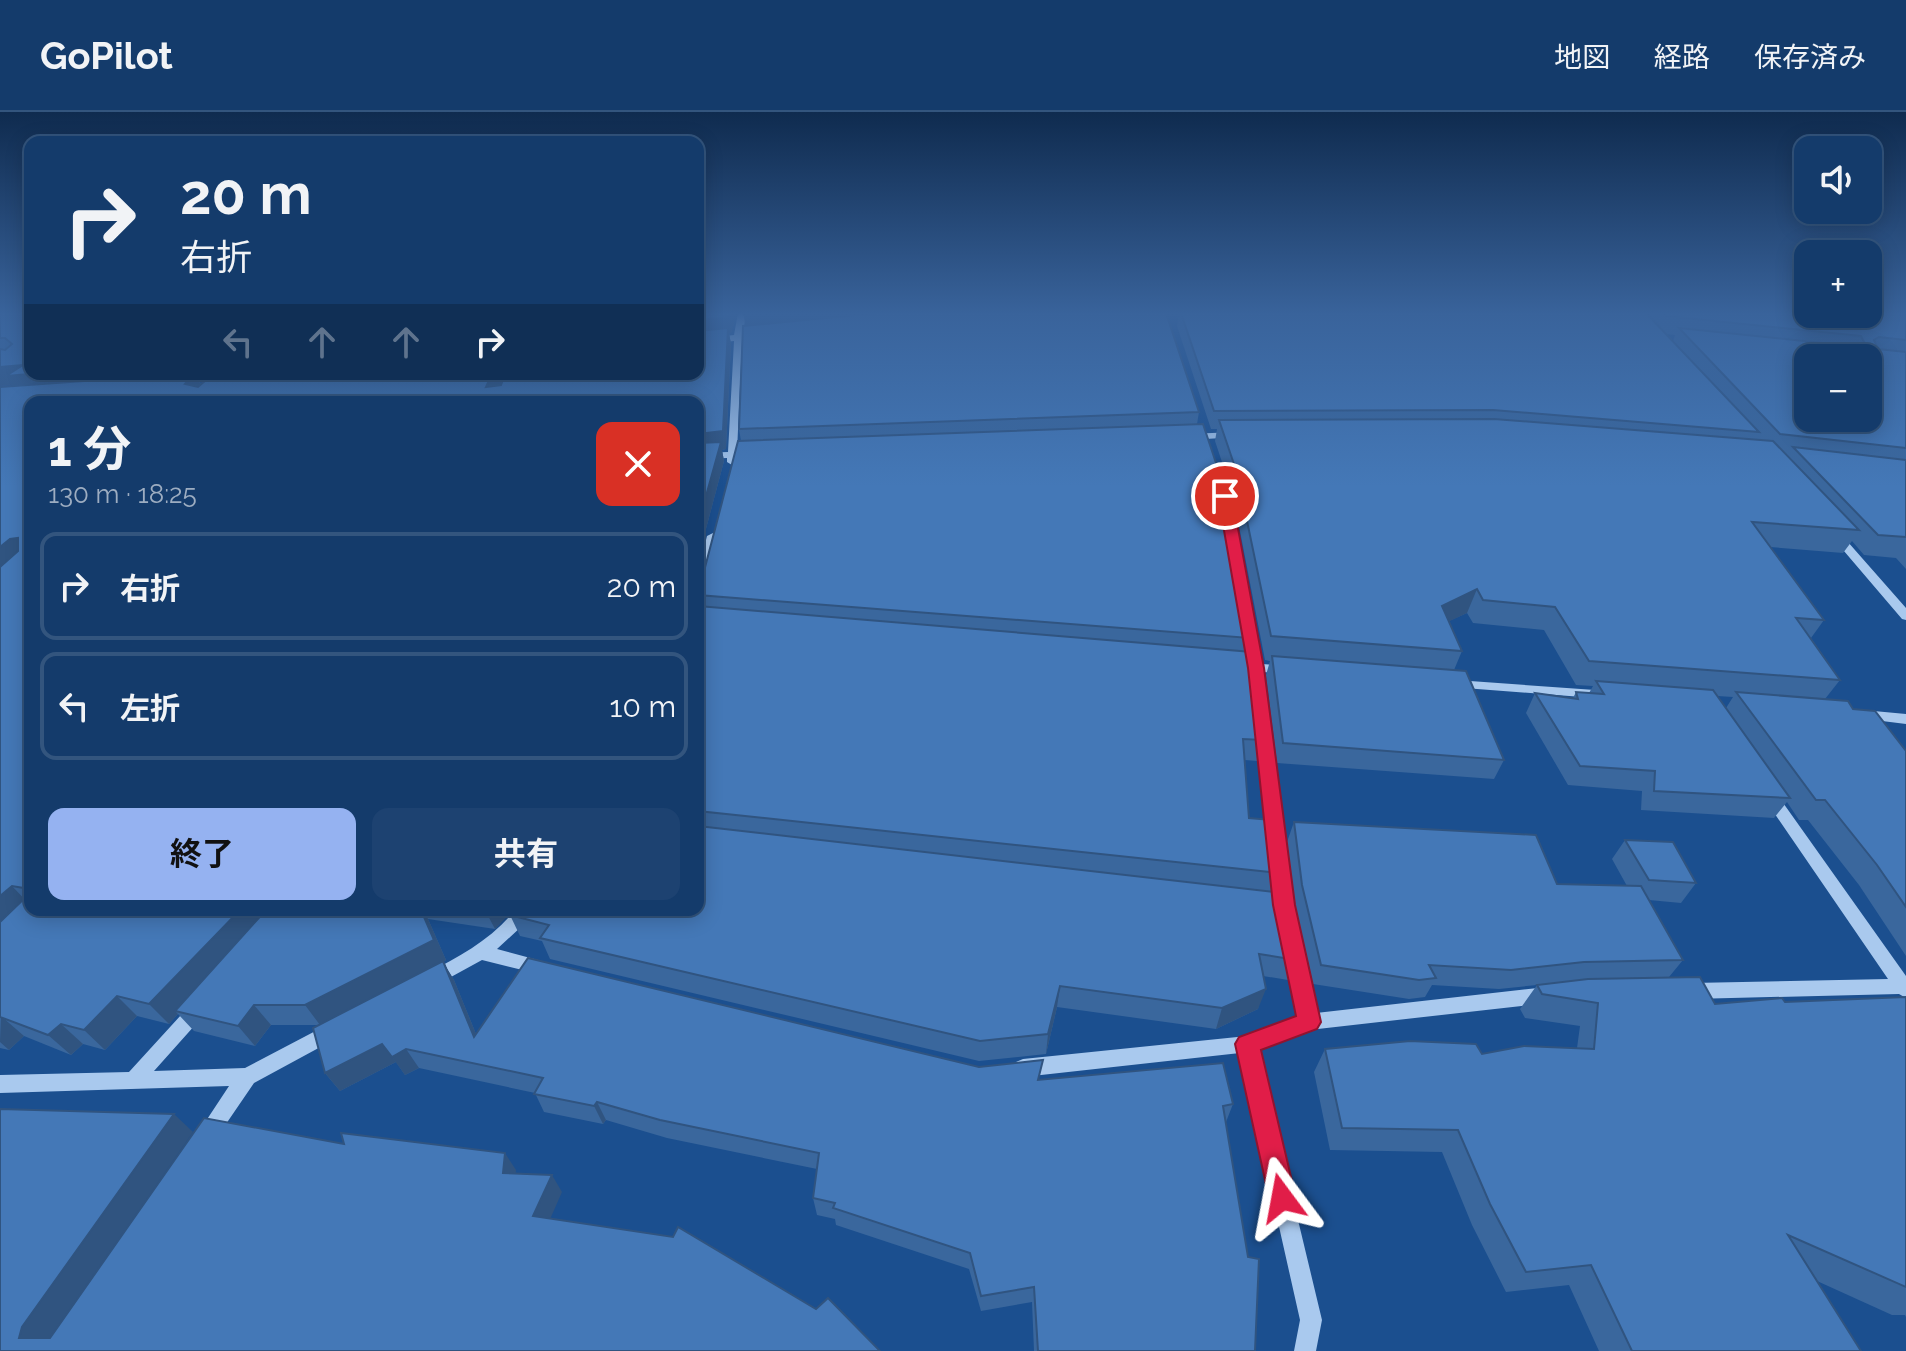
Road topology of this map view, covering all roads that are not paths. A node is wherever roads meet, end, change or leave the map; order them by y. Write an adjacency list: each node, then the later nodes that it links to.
1 (737, 371): 6 (street)
2 (1203, 429): 3 (street); 4 (street); 14 (street)
3 (1250, 434)
4 (1179, 437)
5 (765, 453): 6 (street)
6 (734, 455): 7 (street); 8 (street)
7 (704, 456)
8 (730, 469)
9 (1823, 522): 12 (street)
10 (715, 527): 11 (street)
11 (704, 569)
12 (1906, 616)
13 (1225, 665): 14 (street)
14 (1256, 668): 15 (street); 29 (street)
15 (1302, 671)
16 (1442, 682): 17 (street)
17 (1610, 696)
18 (1844, 714): 19 (street)
19 (1906, 719)
20 (1764, 787): 24 (street)
21 (521, 916): 22 (street)
22 (482, 953): 23 (street); 25 (street)
23 (559, 972)
24 (1905, 988): 27 (street)
25 (413, 989)
26 (1570, 992): 29 (street)
27 (1672, 992)
28 (206, 1000): 34 (street)
29 (1309, 1022): 31 (street)
30 (344, 1026): 33 (street)
31 (1247, 1044): 32 (street); 37 (street)
32 (1010, 1070)
33 (247, 1077): 34 (street); 36 (street)
34 (134, 1080): 35 (street)
35 (0, 1084)
36 (193, 1155)
37 (1305, 1351)

